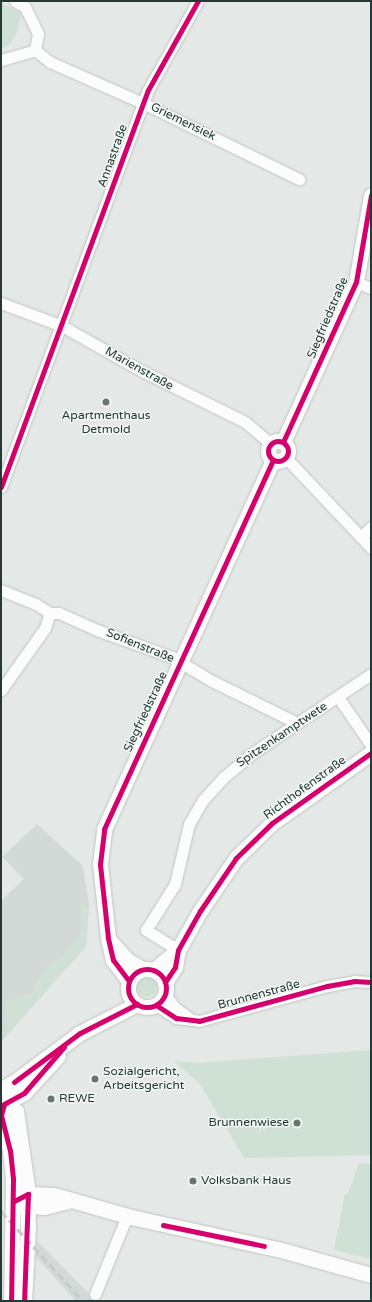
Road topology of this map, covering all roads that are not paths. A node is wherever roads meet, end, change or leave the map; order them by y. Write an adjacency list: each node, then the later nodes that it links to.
1 (15, 1): 3 (street)
2 (198, 1): 5 (street, Annastraße)
3 (35, 50): 4 (street); 5 (street, Griemensiek)
4 (1, 60)
5 (144, 103): 6 (street, Griemensiek); 11 (street, Annastraße)
6 (299, 179)
7 (371, 194): 8 (street, Siegfriedstraße)
8 (356, 282): 9 (street); 12 (street, Siegfriedstraße)
9 (371, 288)
10 (1, 303): 11 (street, Marienstraße)
11 (62, 326): 12 (street, Marienstraße); 14 (street, Annastraße)
12 (277, 443): 13 (street)
13 (280, 459): 16 (street); 20 (street, Siegfriedstraße)
14 (1, 487)
15 (371, 527): 16 (street)
16 (361, 537): 17 (street)
17 (371, 548)
18 (1, 590): 19 (street, Sofienstraße)
19 (50, 613): 20 (street, Sofienstraße); 22 (street)
20 (180, 664): 24 (street, Sofienstraße); 27 (street, Siegfriedstraße)
21 (371, 674): 23 (street, Spitzenkamptwete)
22 (1, 690)
23 (338, 697): 24 (street, Spitzenkamptwete); 25 (street, Spitzenkamptwete)
24 (298, 723): 28 (street, Spitzenkamptwete)
25 (371, 745)
26 (371, 753): 28 (street, Richthofenstraße)
27 (108, 938): 29 (street); 31 (street, Siegfriedstraße)
28 (178, 950): 29 (street, Richthofenstraße); 32 (street, Richthofenstraße)
29 (148, 969): 31 (street, Richthofenstraße); 32 (street)
30 (371, 982): 32 (street, Brunnenstraße)
31 (128, 986): 33 (street, Siegfriedstraße); 34 (street)
32 (162, 994): 33 (street)
33 (137, 1004): 34 (street)
34 (101, 1020): 35 (street)
35 (67, 1042): 36 (street); 37 (street)
36 (1, 1089)
37 (3, 1101): 38 (street); 39 (street)
38 (14, 1201): 39 (street); 43 (street)
39 (28, 1201): 40 (street); 44 (street)
40 (127, 1216): 41 (street); 42 (street)
41 (371, 1275)
42 (95, 1294)
43 (11, 1301)
44 (24, 1301)

